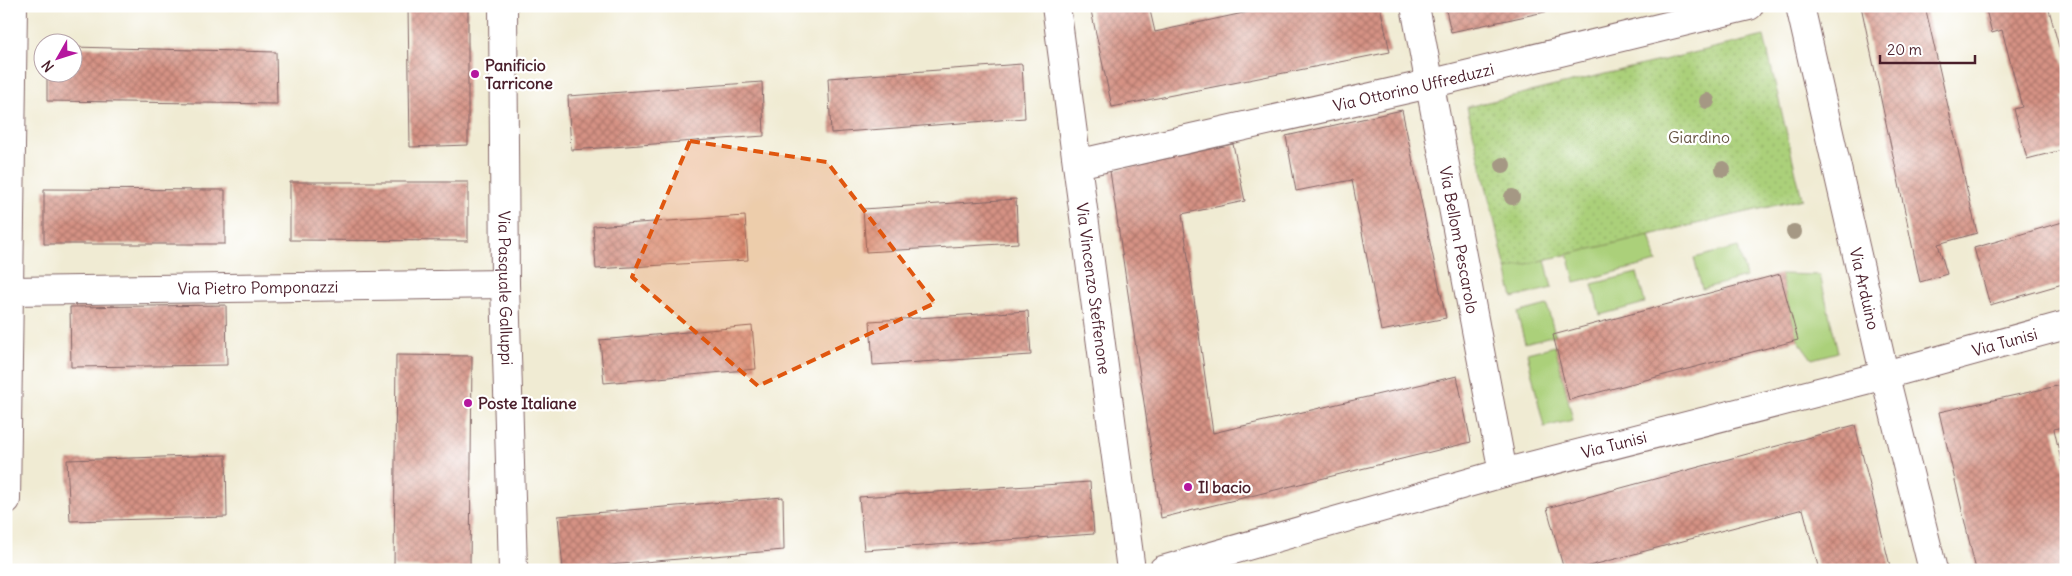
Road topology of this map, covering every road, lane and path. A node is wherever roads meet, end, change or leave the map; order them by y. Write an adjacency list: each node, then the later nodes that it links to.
1 (13, 6): 10 (street)
2 (503, 6): 9 (street, Via Pasquale Galluppi)
3 (1056, 6): 8 (street, Via Vincenzo Steffenone)
4 (1414, 6): 7 (street, Via Bellom Pescarolo)
5 (1748, 6): 7 (street, Via Ottorino Uffreduzzi)
6 (1800, 6): 12 (street, Via Arduino)
7 (1429, 84): 8 (street, Via Ottorino Uffreduzzi); 13 (street, Via Bellom Pescarolo)
8 (1077, 164): 16 (street, Via Vincenzo Steffenone)
9 (505, 284): 10 (street, Via Pietro Pomponazzi); 15 (street, Via Pasquale Galluppi)
10 (10, 291): 14 (street)
11 (2066, 325): 12 (street, Via Tunisi)
12 (1885, 375): 13 (street, Via Tunisi); 18 (street, Via Arduino)
13 (1503, 473): 17 (street, Via Tunisi)
14 (6, 500)
15 (513, 570)
16 (1131, 570)
17 (1163, 570)
18 (1933, 570)

